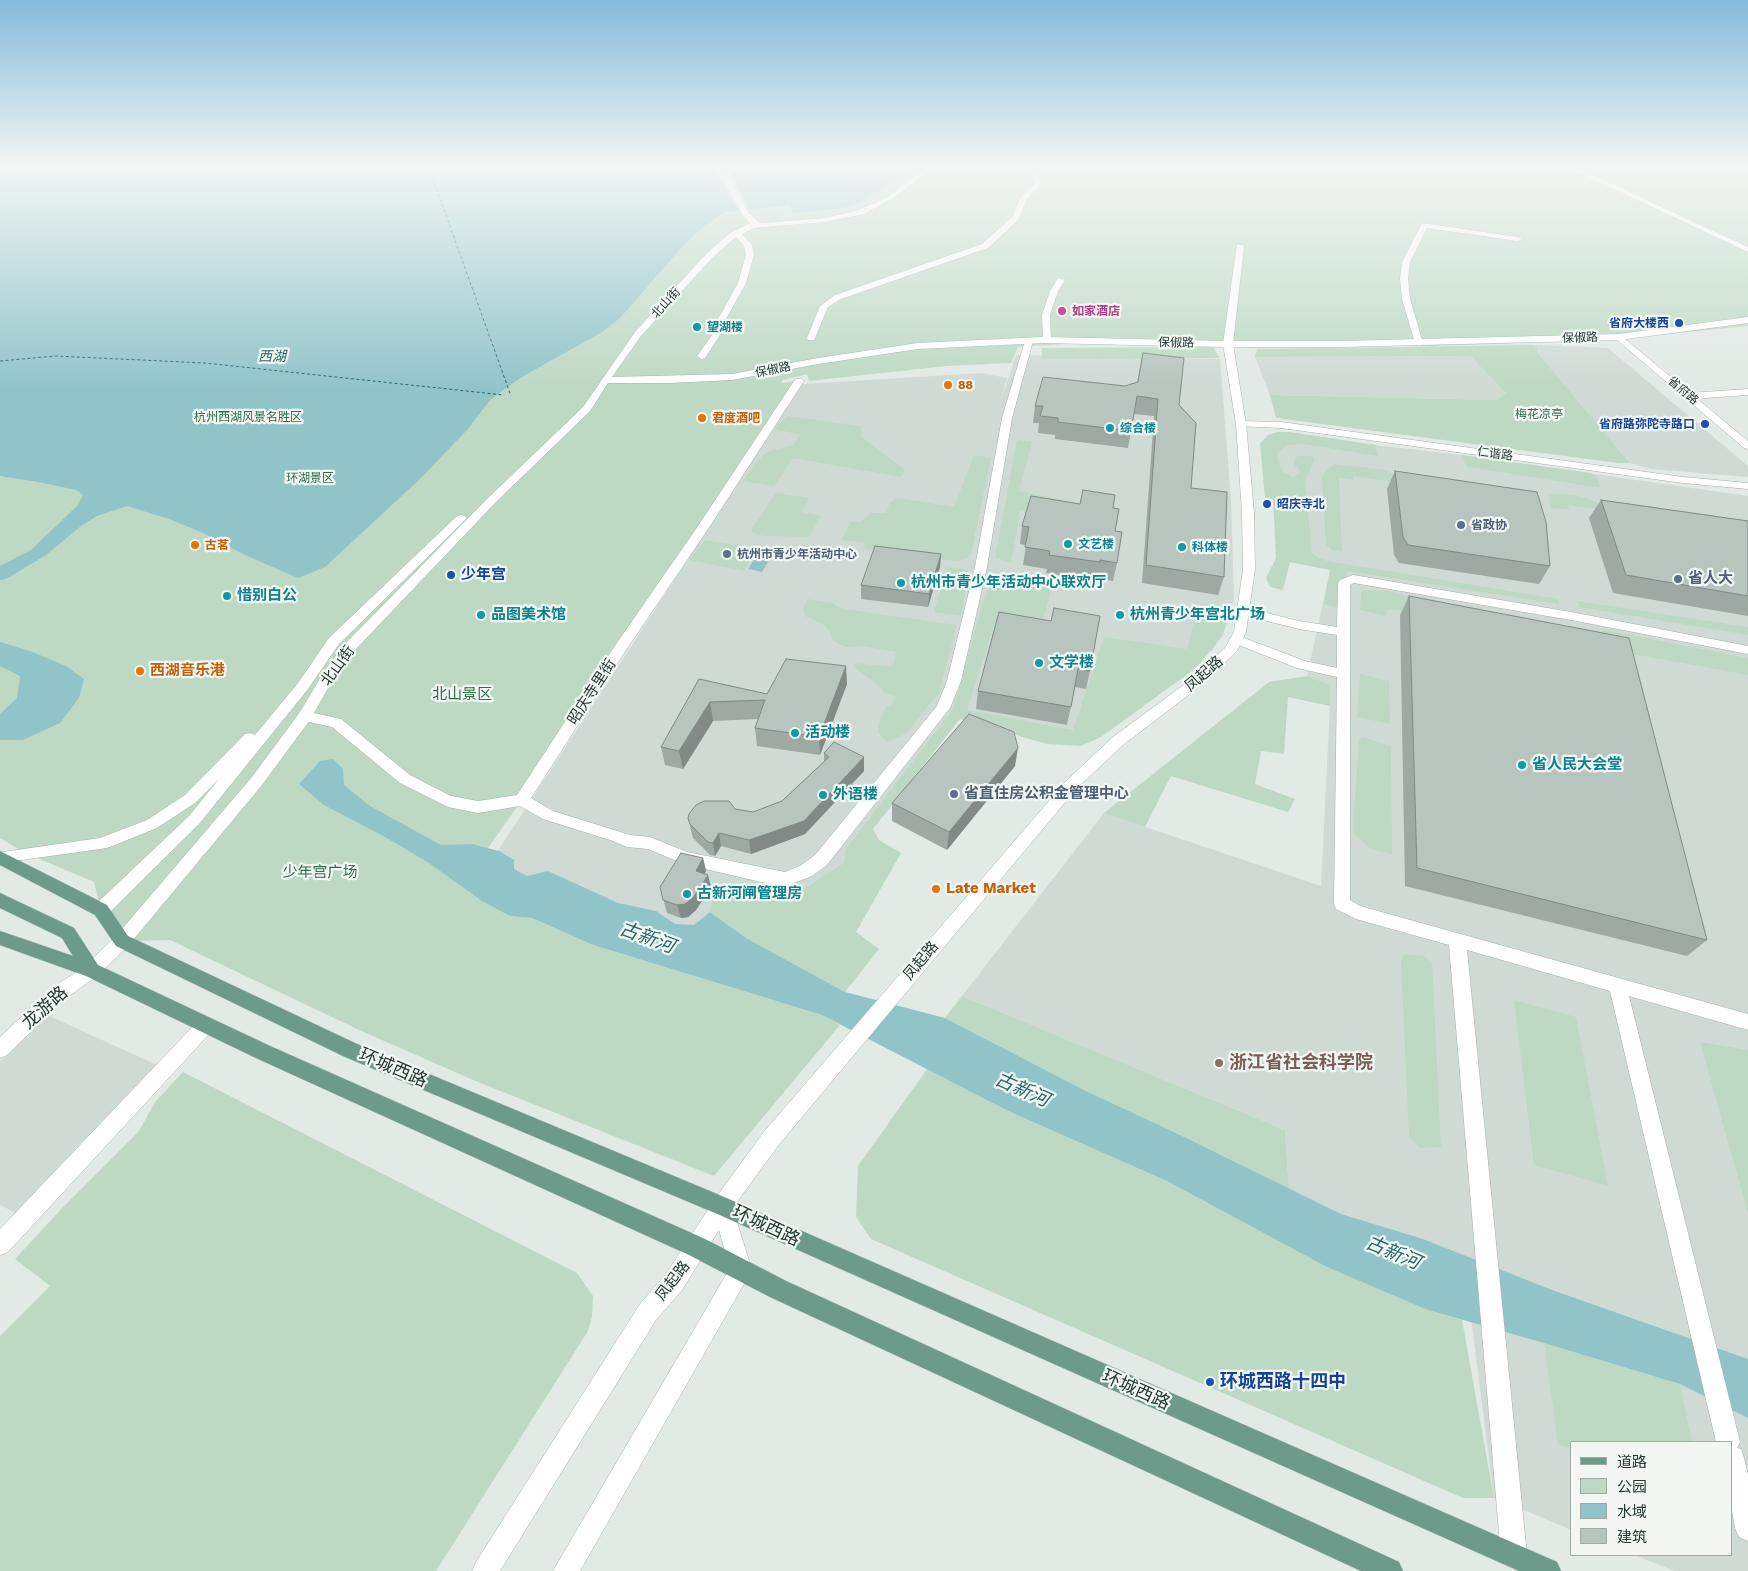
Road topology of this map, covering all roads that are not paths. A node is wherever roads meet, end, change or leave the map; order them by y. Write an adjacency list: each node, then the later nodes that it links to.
1 (726, 241): 17 (street, 北山街)
2 (744, 241): 16 (street)
3 (991, 241): 11 (street)
4 (1417, 241): 14 (street)
5 (1729, 241): 7 (street)
6 (1240, 246): 15 (street, 凤起路)
7 (1748, 250)
8 (1061, 280): 12 (street)
9 (1748, 320): 10 (street, 保俶路)
10 (1619, 337): 14 (street, 保俶路); 20 (street, 省府路)
11 (811, 338)
12 (1047, 340): 13 (street, 保俶路); 15 (street, 保俶路)
13 (1029, 341): 17 (street, 保俶路); 31 (street)
14 (1419, 342): 15 (street, 保俶路)
15 (1228, 344): 21 (street, 凤起路)
16 (702, 356)
17 (605, 380): 29 (street, 北山街); 30 (street, 北山街)
18 (799, 381): 31 (street, 昭庆寺里街)
19 (1748, 392): 20 (street)
20 (1690, 396): 22 (street, 省府路)
21 (1241, 424): 23 (street, 仁谐路); 24 (street, 凤起路)
22 (1748, 446)
23 (1748, 486)
24 (1243, 611): 25 (street); 26 (street, 凤起路)
25 (1344, 632): 27 (street); 28 (street)
26 (1236, 639): 28 (street); 43 (street, 凤起路)
27 (1748, 650)
28 (1343, 674): 36 (street)
29 (303, 686): 32 (street); 34 (street, 北山街)
30 (306, 716): 31 (street); 37 (street, 北山街)
31 (522, 800)
32 (1, 857): 34 (main road)
33 (0, 900): 38 (main road)
34 (101, 910): 37 (main road)
35 (0, 938): 38 (main road)
36 (1457, 940): 39 (street); 50 (street)
37 (122, 941): 38 (street, 北山街); 43 (main road, 环城西路)
38 (92, 970): 41 (main road); 42 (street, 龙游路)
39 (1617, 985): 40 (street); 47 (street)
40 (1748, 1022)
41 (206, 1025): 44 (street); 45 (main road)
42 (0, 1049)
43 (722, 1206): 45 (street, 凤起路); 46 (street); 50 (main road, 环城西路)
44 (0, 1244)
45 (697, 1248): 46 (main road); 51 (street, 凤起路)
46 (741, 1270): 52 (street); 53 (main road)
47 (1728, 1441)
48 (1733, 1462): 49 (street)
49 (1748, 1528)
50 (1514, 1556): 54 (main road, 环城西路)
51 (485, 1571)
52 (566, 1571)
53 (1390, 1571)
54 (1548, 1571)

